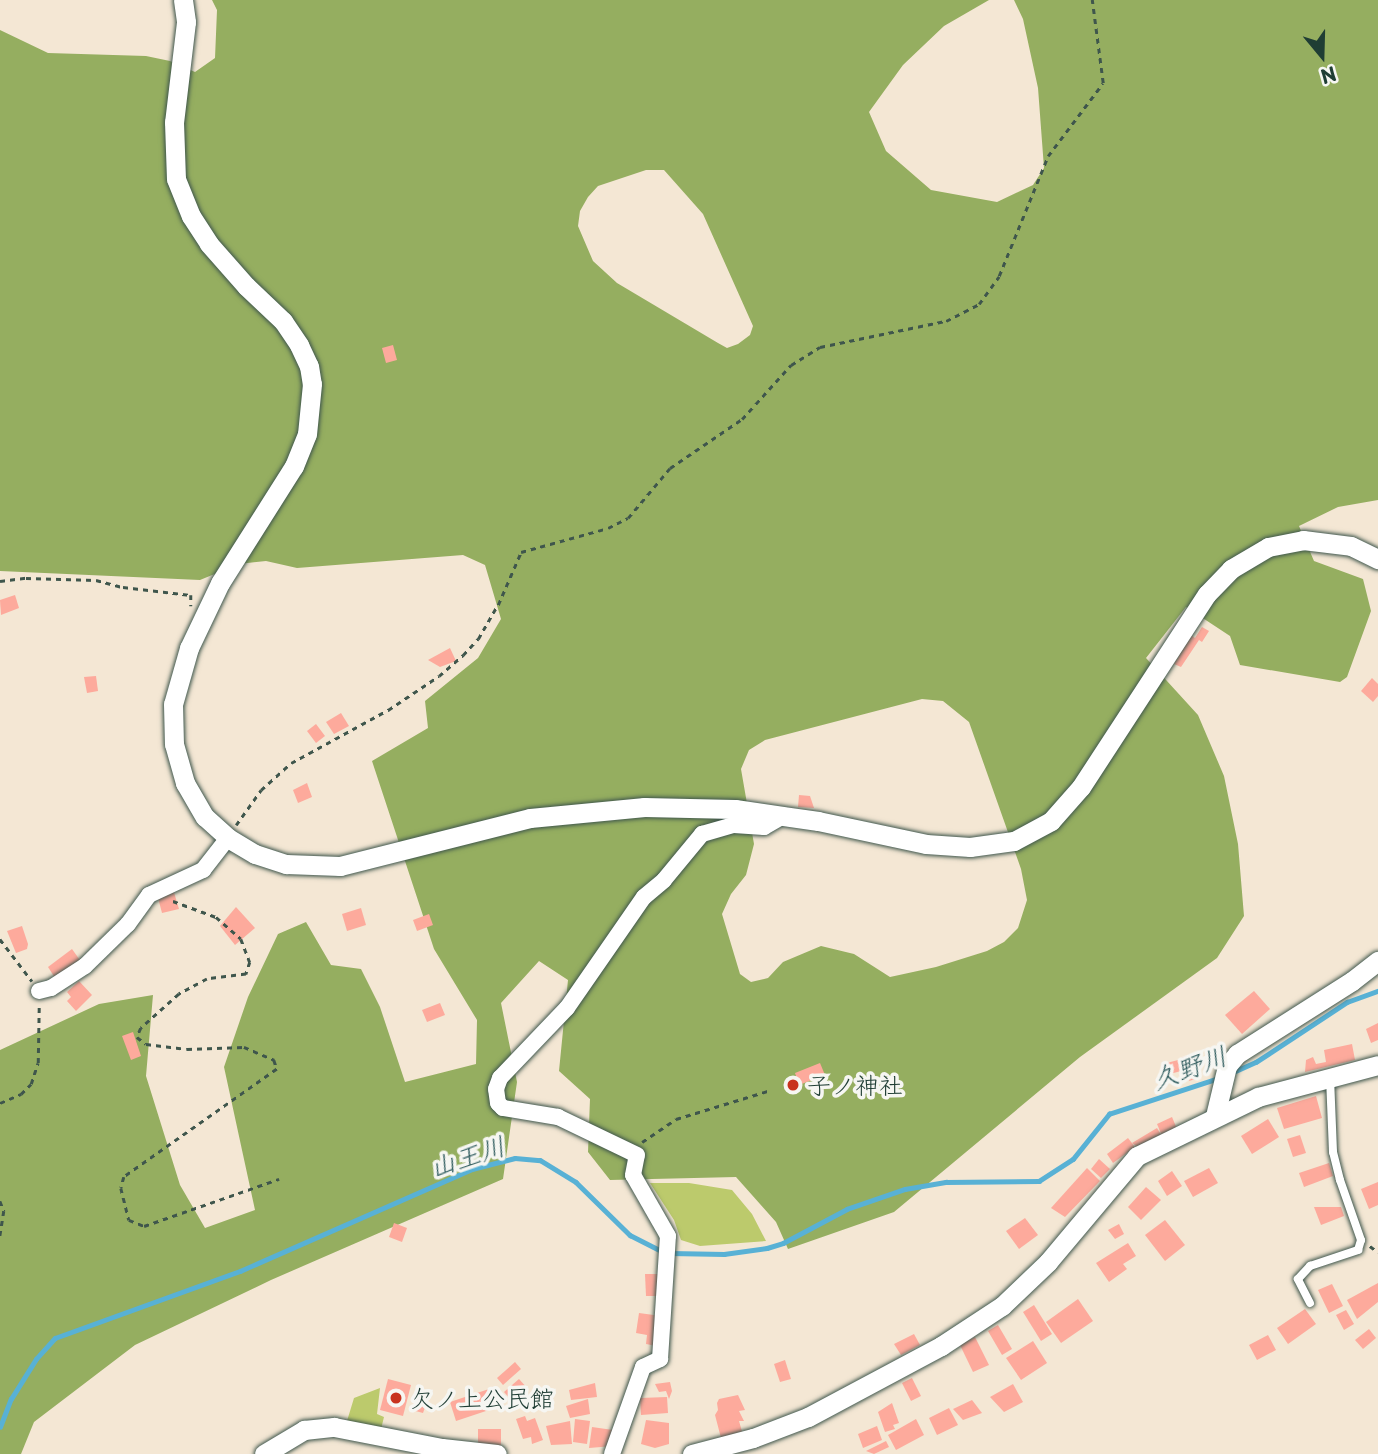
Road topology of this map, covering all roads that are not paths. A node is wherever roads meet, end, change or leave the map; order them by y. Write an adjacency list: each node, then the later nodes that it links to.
1 (183, 0): 4 (street)
2 (1378, 559): 3 (street)
3 (783, 816): 4 (street); 13 (street)
4 (228, 838): 6 (street)
5 (1378, 961): 9 (street)
6 (39, 991)
7 (1378, 1065): 8 (street)
8 (1329, 1077): 9 (street); 10 (lane)
9 (1215, 1116): 14 (street)
10 (1310, 1303)
11 (264, 1454): 12 (street)
12 (497, 1454)
13 (612, 1454)
14 (692, 1454)

